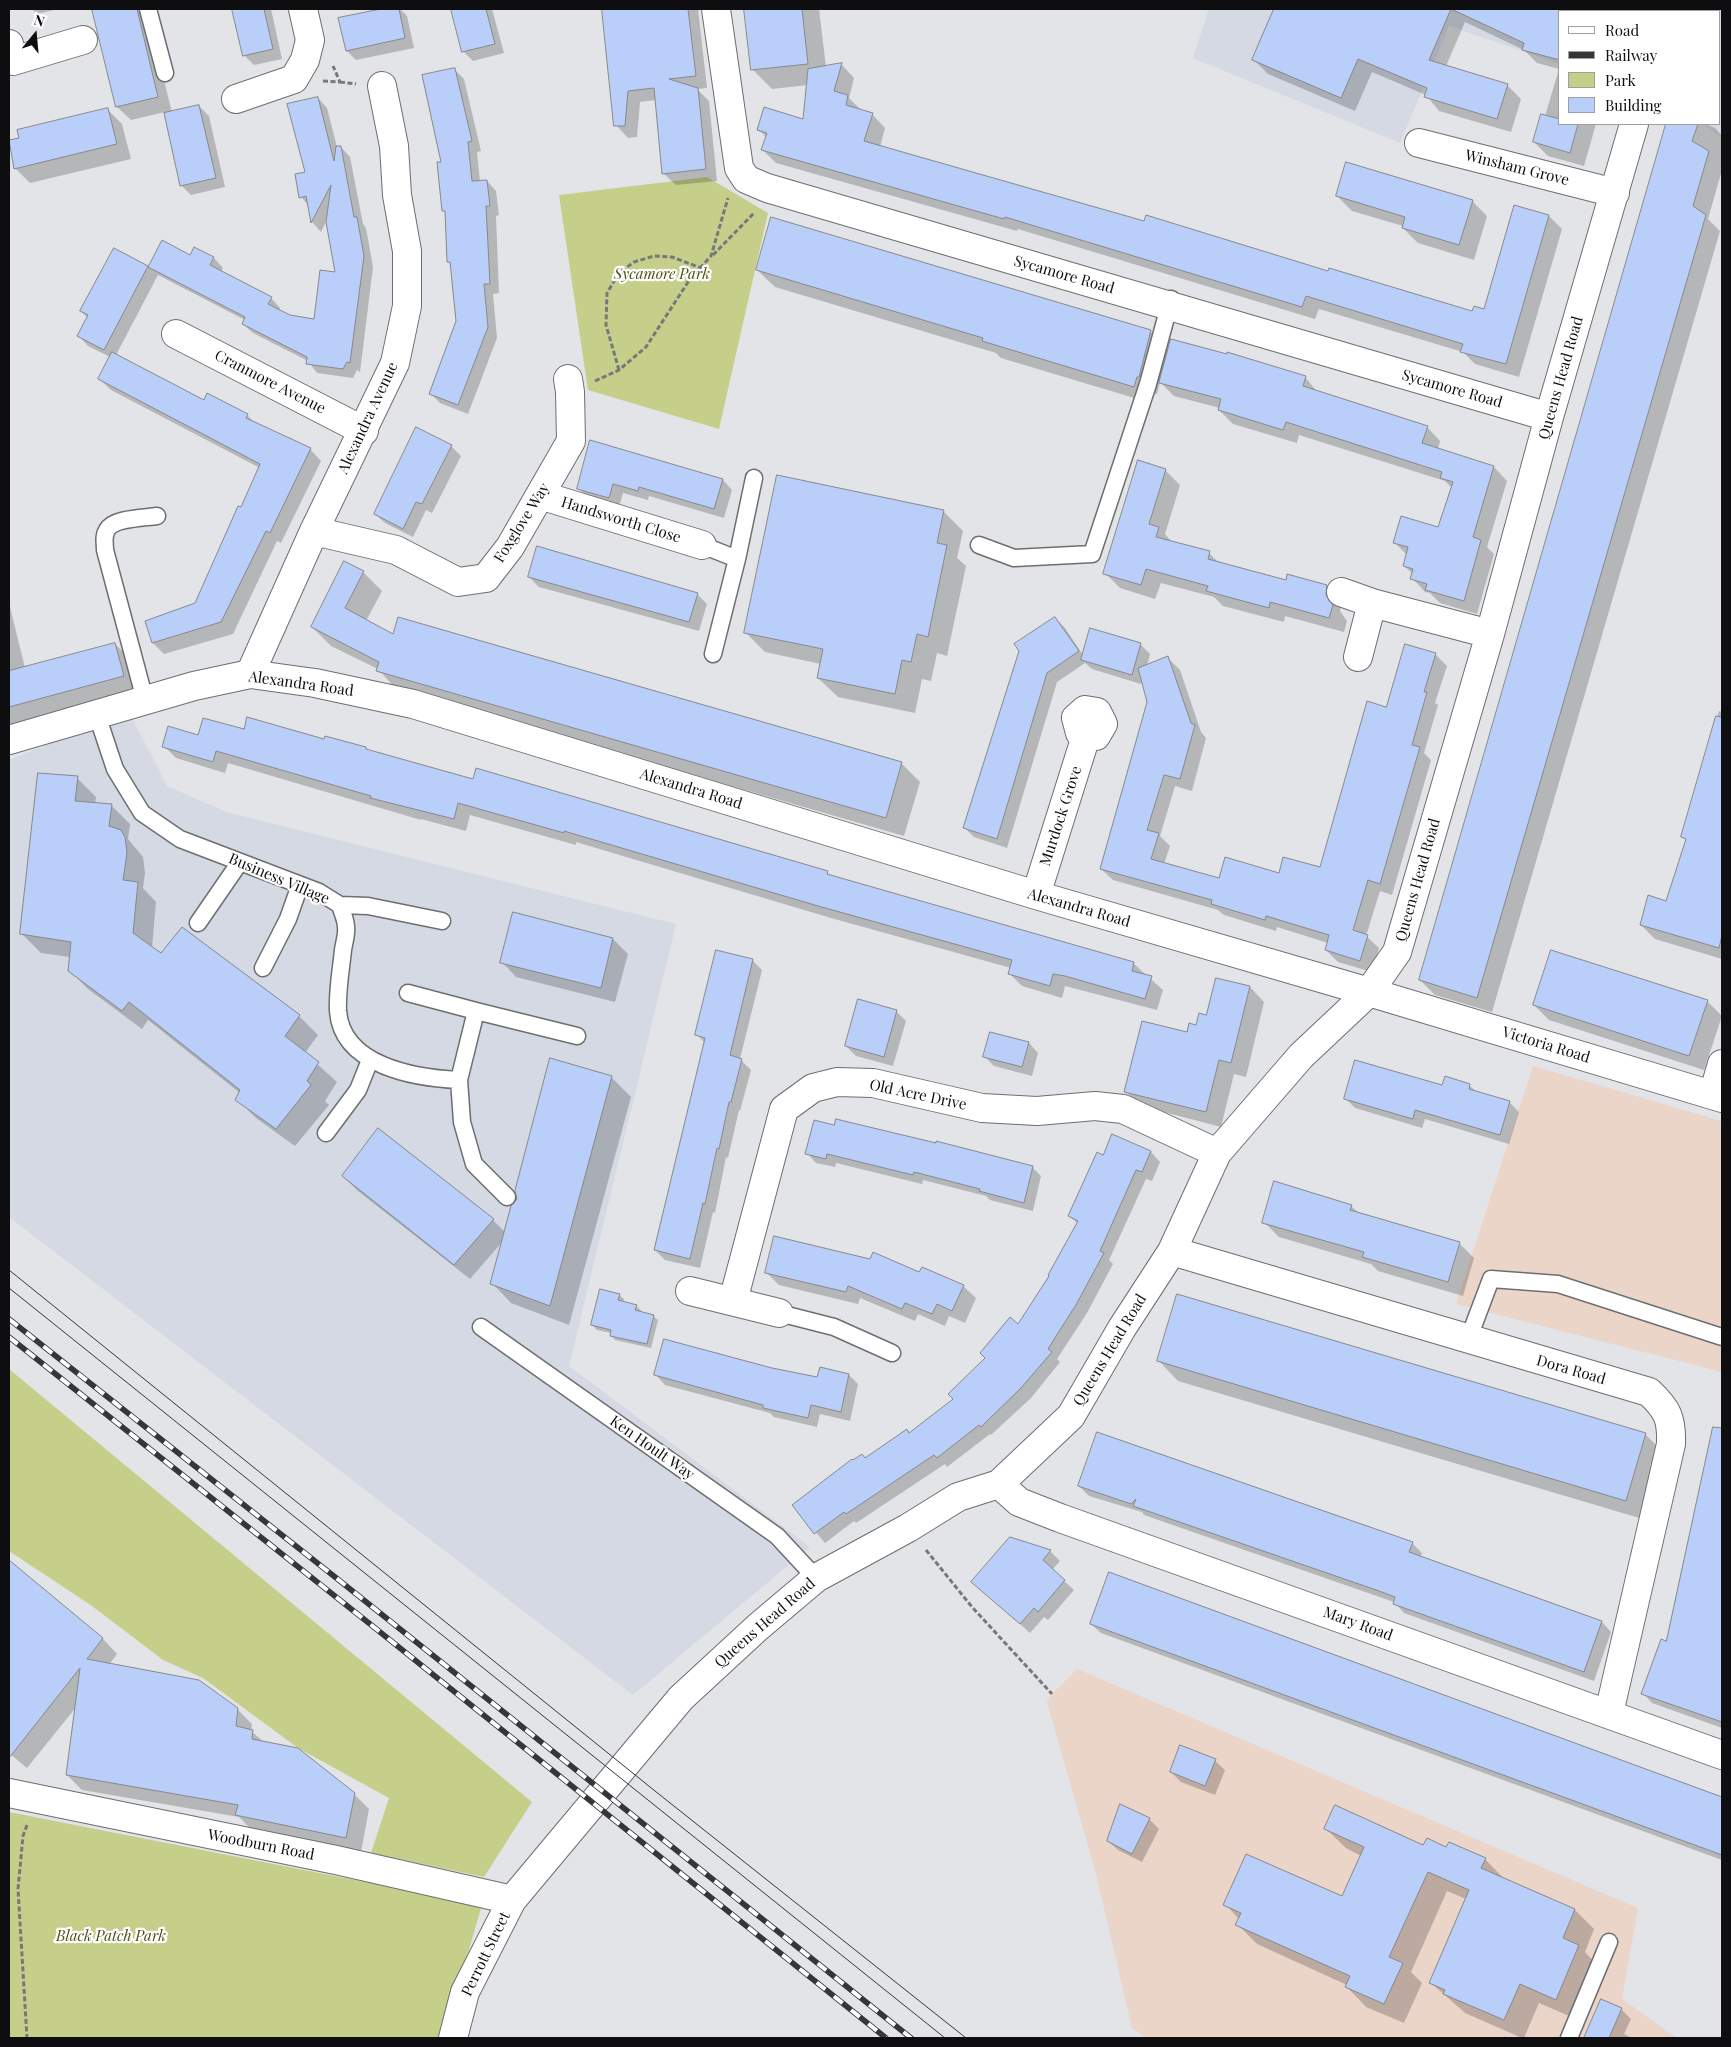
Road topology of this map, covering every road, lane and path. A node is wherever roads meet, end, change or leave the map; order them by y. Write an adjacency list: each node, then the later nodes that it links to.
1 (148, 9): 6 (lane)
2 (303, 9): 8 (street)
3 (716, 9): 11 (street)
4 (83, 40): 5 (street)
5 (9, 44)
6 (165, 73)
7 (382, 86): 21 (street, Alexandra Avenue)
8 (236, 99)
9 (1634, 125): 13 (street, Queens Head Road)
10 (1419, 143): 13 (street, Winsham Grove)
11 (739, 168): 12 (street, Sycamore Road); 14 (path)
12 (767, 188): 14 (path); 16 (street, Sycamore Road)
13 (1615, 194): 20 (street, Queens Head Road)
14 (711, 256): 15 (path)
15 (700, 268): 18 (path); 18 (path)
16 (1170, 303): 20 (street, Sycamore Road); 27 (lane)
17 (176, 334): 21 (street, Cranmore Avenue)
18 (618, 370): 19 (path)
19 (569, 386): 23 (street, Foxglove Way)
20 (1549, 417): 31 (street, Queens Head Road)
21 (364, 431): 25 (street, Alexandra Avenue)
22 (754, 478): 28 (lane)
23 (540, 495): 25 (street, Foxglove Way); 26 (street, Handsworth Close)
24 (157, 516): 35 (lane)
25 (314, 531): 34 (street, Alexandra Avenue)
26 (702, 545): 28 (lane)
27 (979, 545)
28 (737, 559): 32 (lane)
29 (1341, 592): 30 (street)
30 (1372, 603): 31 (street); 33 (street)
31 (1490, 634): 46 (street, Queens Head Road)
32 (713, 654)
33 (1358, 657)
34 (250, 674): 35 (street, Alexandra Road); 41 (street, Alexandra Road)
35 (145, 700): 36 (street, Alexandra Road)
36 (97, 715): 38 (street, Alexandra Road); 39 (lane, Business Village)
37 (1086, 736): 41 (street, Murdock Grove)
38 (9, 740)
39 (240, 862): 40 (lane, Business Village); 44 (lane)
40 (300, 885): 42 (lane, Business Village); 45 (lane)
41 (1036, 896): 46 (street, Alexandra Road)
42 (340, 905): 43 (lane); 50 (lane, Business Village)
43 (442, 921)
44 (198, 923)
45 (263, 968)
46 (1369, 992): 53 (street, Victoria Road); 55 (street, Queens Head Road)
47 (408, 993): 48 (lane)
48 (476, 1011): 49 (lane); 52 (lane)
49 (578, 1036)
50 (370, 1060): 52 (lane, Business Village); 54 (lane)
51 (1722, 1064): 53 (street)
52 (459, 1080): 56 (lane)
53 (1718, 1096)
54 (326, 1133)
55 (1217, 1152): 57 (street, Queens Head Road); 59 (street, Old Acre Drive)
56 (507, 1198)
57 (1172, 1251): 63 (street, Dora Road); 65 (street, Queens Head Road)
58 (690, 1291): 59 (street)
59 (733, 1301): 60 (street)
60 (779, 1313): 64 (lane)
61 (481, 1327): 67 (lane, Ken Hoult Way)
62 (1722, 1337): 63 (lane)
63 (1468, 1340): 69 (street, Dora Road)
64 (892, 1353)
65 (999, 1484): 66 (street, Queens Head Road); 69 (street, Mary Road)
66 (908, 1528): 67 (street, Queens Head Road); 68 (path)
67 (816, 1578): 72 (street, Queens Head Road)
68 (1052, 1694)
69 (1609, 1713): 70 (street, Mary Road)
70 (1722, 1755)
71 (22, 1796): 72 (street, Woodburn Road); 74 (path)
72 (512, 1900): 75 (street, Perrott Street)
73 (1609, 1942): 76 (lane)
74 (27, 2038)
75 (453, 2038)
76 (1569, 2038)

